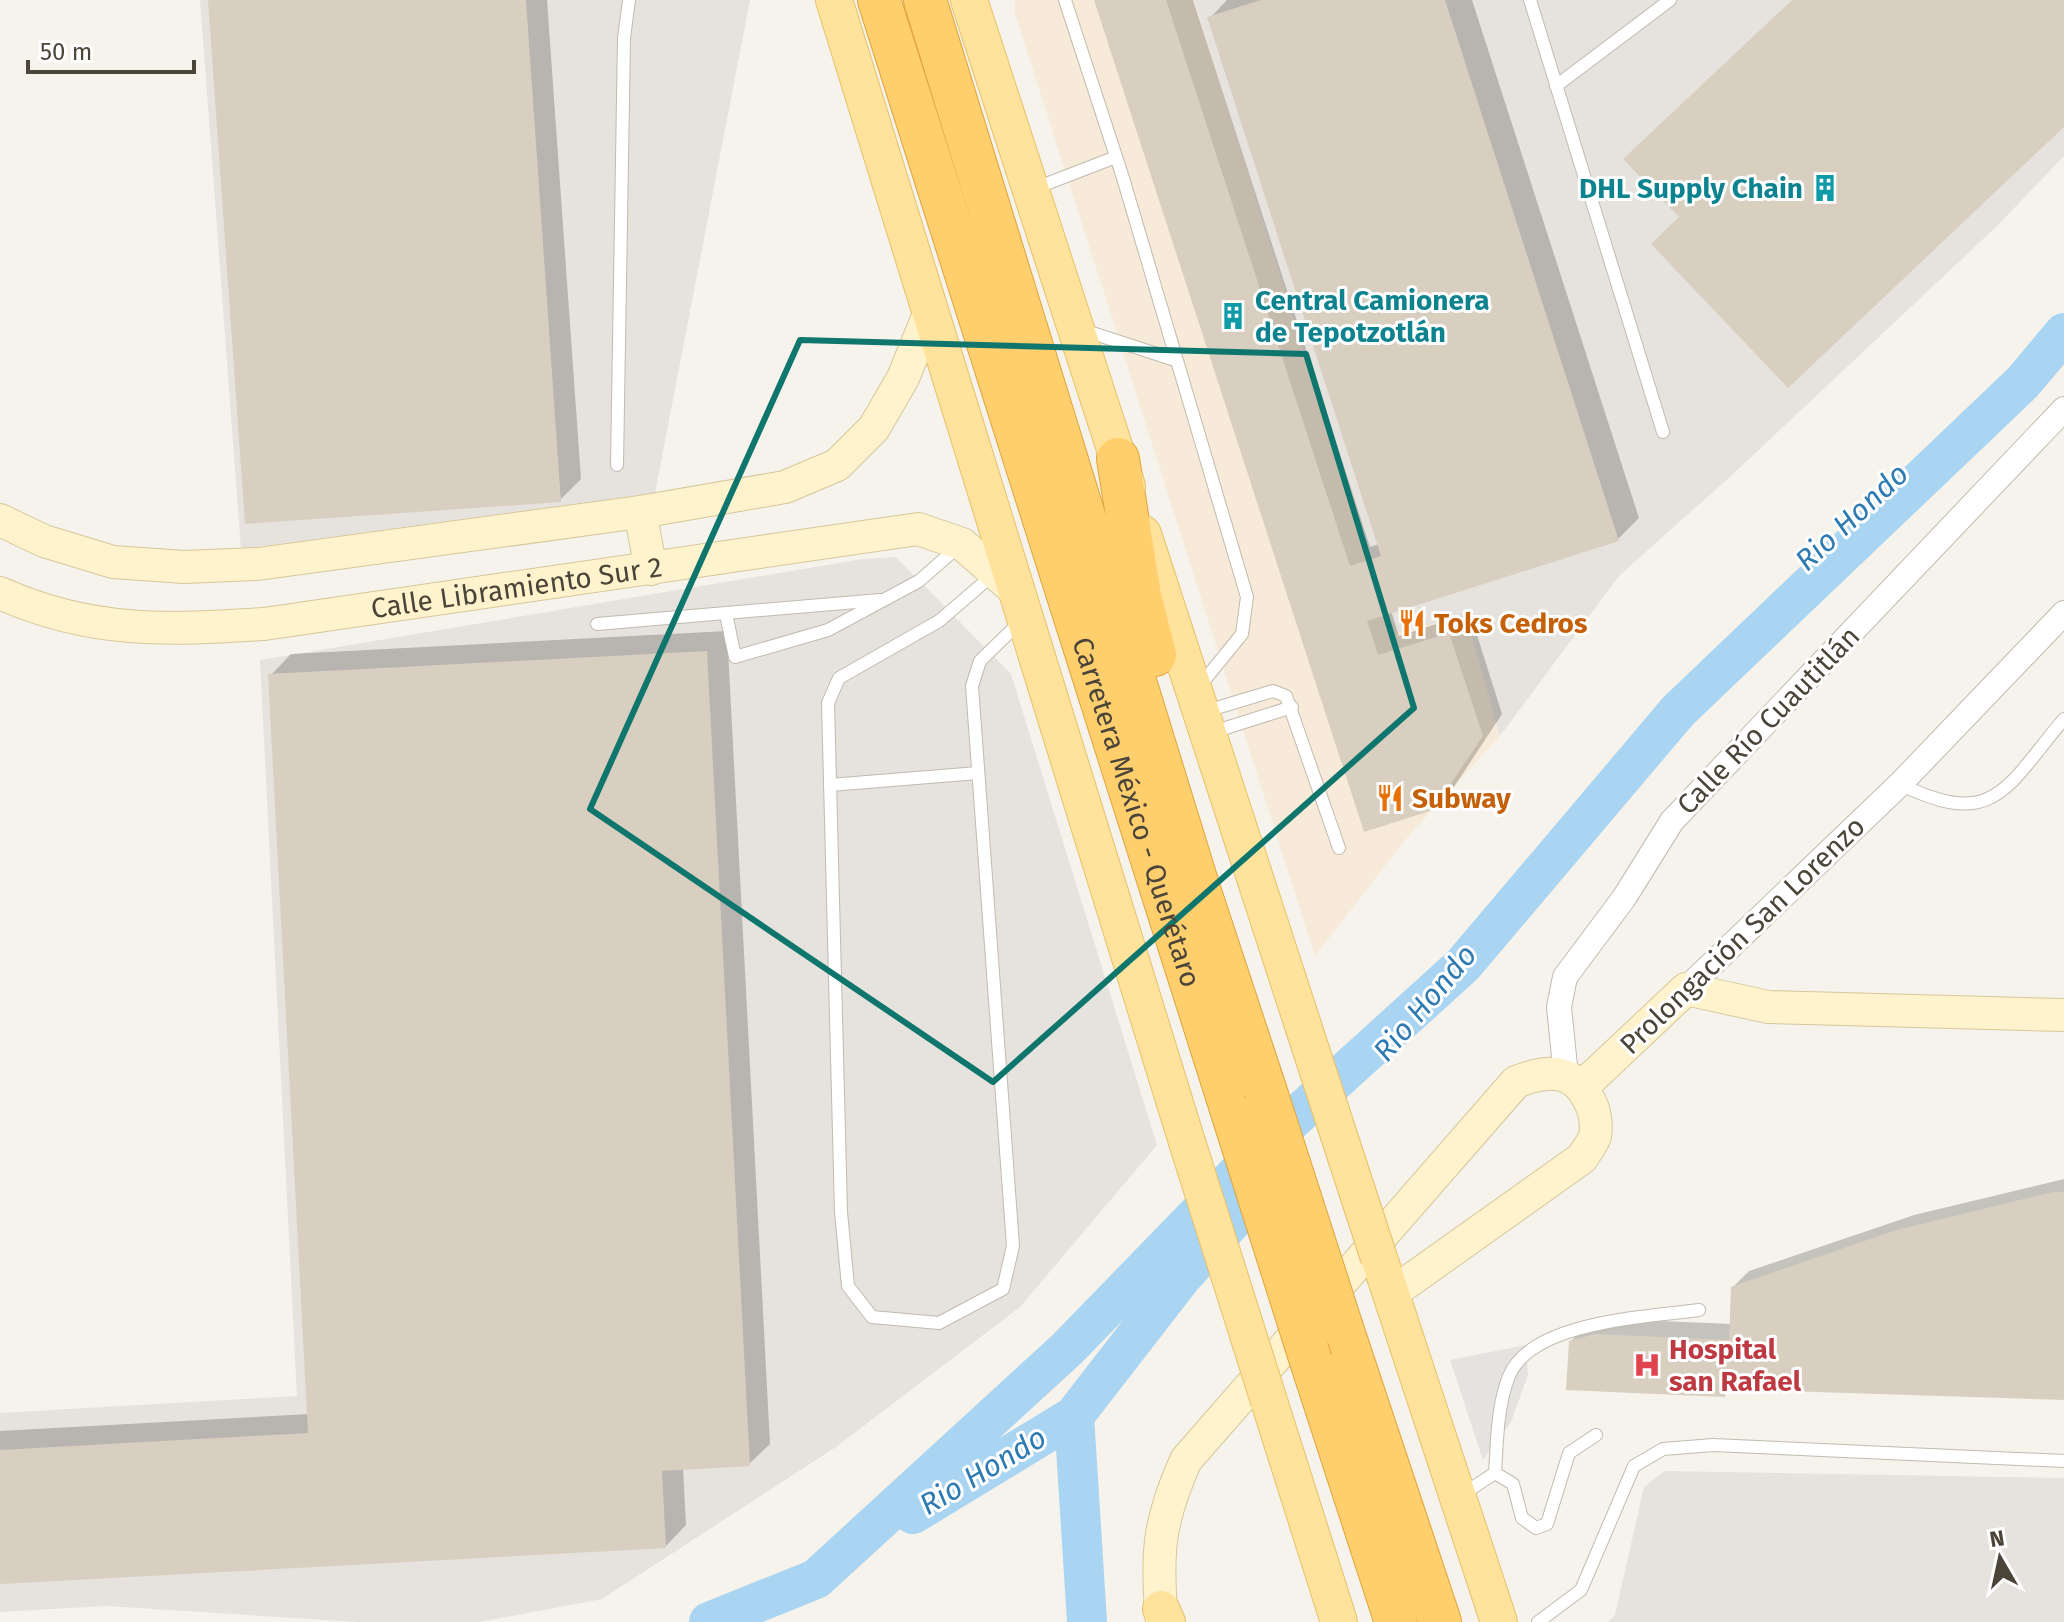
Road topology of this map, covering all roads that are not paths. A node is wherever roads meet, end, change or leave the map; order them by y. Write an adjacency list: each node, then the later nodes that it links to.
1 (629, 0): 18 (lane)
2 (834, 0): 12 (main road)
3 (879, 0): 48 (highway, Carretera México - Querétaro, bridge)
4 (925, 0): 36 (highway, Carretera México - Querétaro)
5 (1065, 0): 10 (lane)
6 (1530, 0): 9 (lane)
7 (1670, 0): 9 (lane)
8 (974, 7): 11 (main road)
9 (1556, 86): 16 (lane)
10 (1116, 157): 11 (lane); 14 (lane)
11 (1030, 190): 13 (main road)
12 (929, 314): 19 (main road, Calle Libramiento Sur 2); 24 (main road)
13 (1075, 327): 14 (lane); 17 (main road)
14 (1175, 360): 30 (lane)
15 (2064, 409): 39 (street, Calle Río Cuautitlán)
16 (1663, 432)
17 (1118, 459): 30 (main road); 36 (highway)
18 (617, 465)
19 (640, 512): 20 (main road, Calle Libramiento Sur 2); 22 (main road)
20 (0, 520)
21 (962, 544): 22 (main road, Calle Libramiento Sur 2); 24 (main road, Calle Libramiento Sur 2); 25 (lane)
22 (651, 569): 23 (main road, Calle Libramiento Sur 2)
23 (0, 593)
24 (1012, 594): 32 (lane); 34 (lane); 47 (main road, bridge)
25 (887, 599): 27 (lane); 27 (lane)
26 (2064, 613): 33 (street, Prolongación San Lorenzo)
27 (726, 614): 28 (lane)
28 (597, 624)
29 (1292, 707): 30 (lane); 30 (lane); 35 (lane)
30 (1203, 712): 40 (main road, bridge)
31 (2064, 719): 33 (lane)
32 (978, 773): 34 (lane); 34 (lane)
33 (1900, 784): 37 (street, Prolongación San Lorenzo)
34 (830, 785)
35 (1339, 848)
36 (1199, 889): 49 (highway, Carretera México - Querétaro, bridge)
37 (1686, 989): 38 (main road); 39 (main road, Prolongación San Lorenzo)
38 (2064, 1015)
39 (1575, 1081): 40 (main road); 46 (main road)
40 (1391, 1294): 45 (main road)
41 (1699, 1310): 44 (lane)
42 (1596, 1435): 44 (lane)
43 (2064, 1461): 51 (lane)
44 (1495, 1473): 45 (lane)
45 (1457, 1497): 50 (main road)
46 (1163, 1618)
47 (1338, 1622)
48 (1396, 1622)
49 (1440, 1622)
50 (1499, 1622)
51 (1538, 1622)

